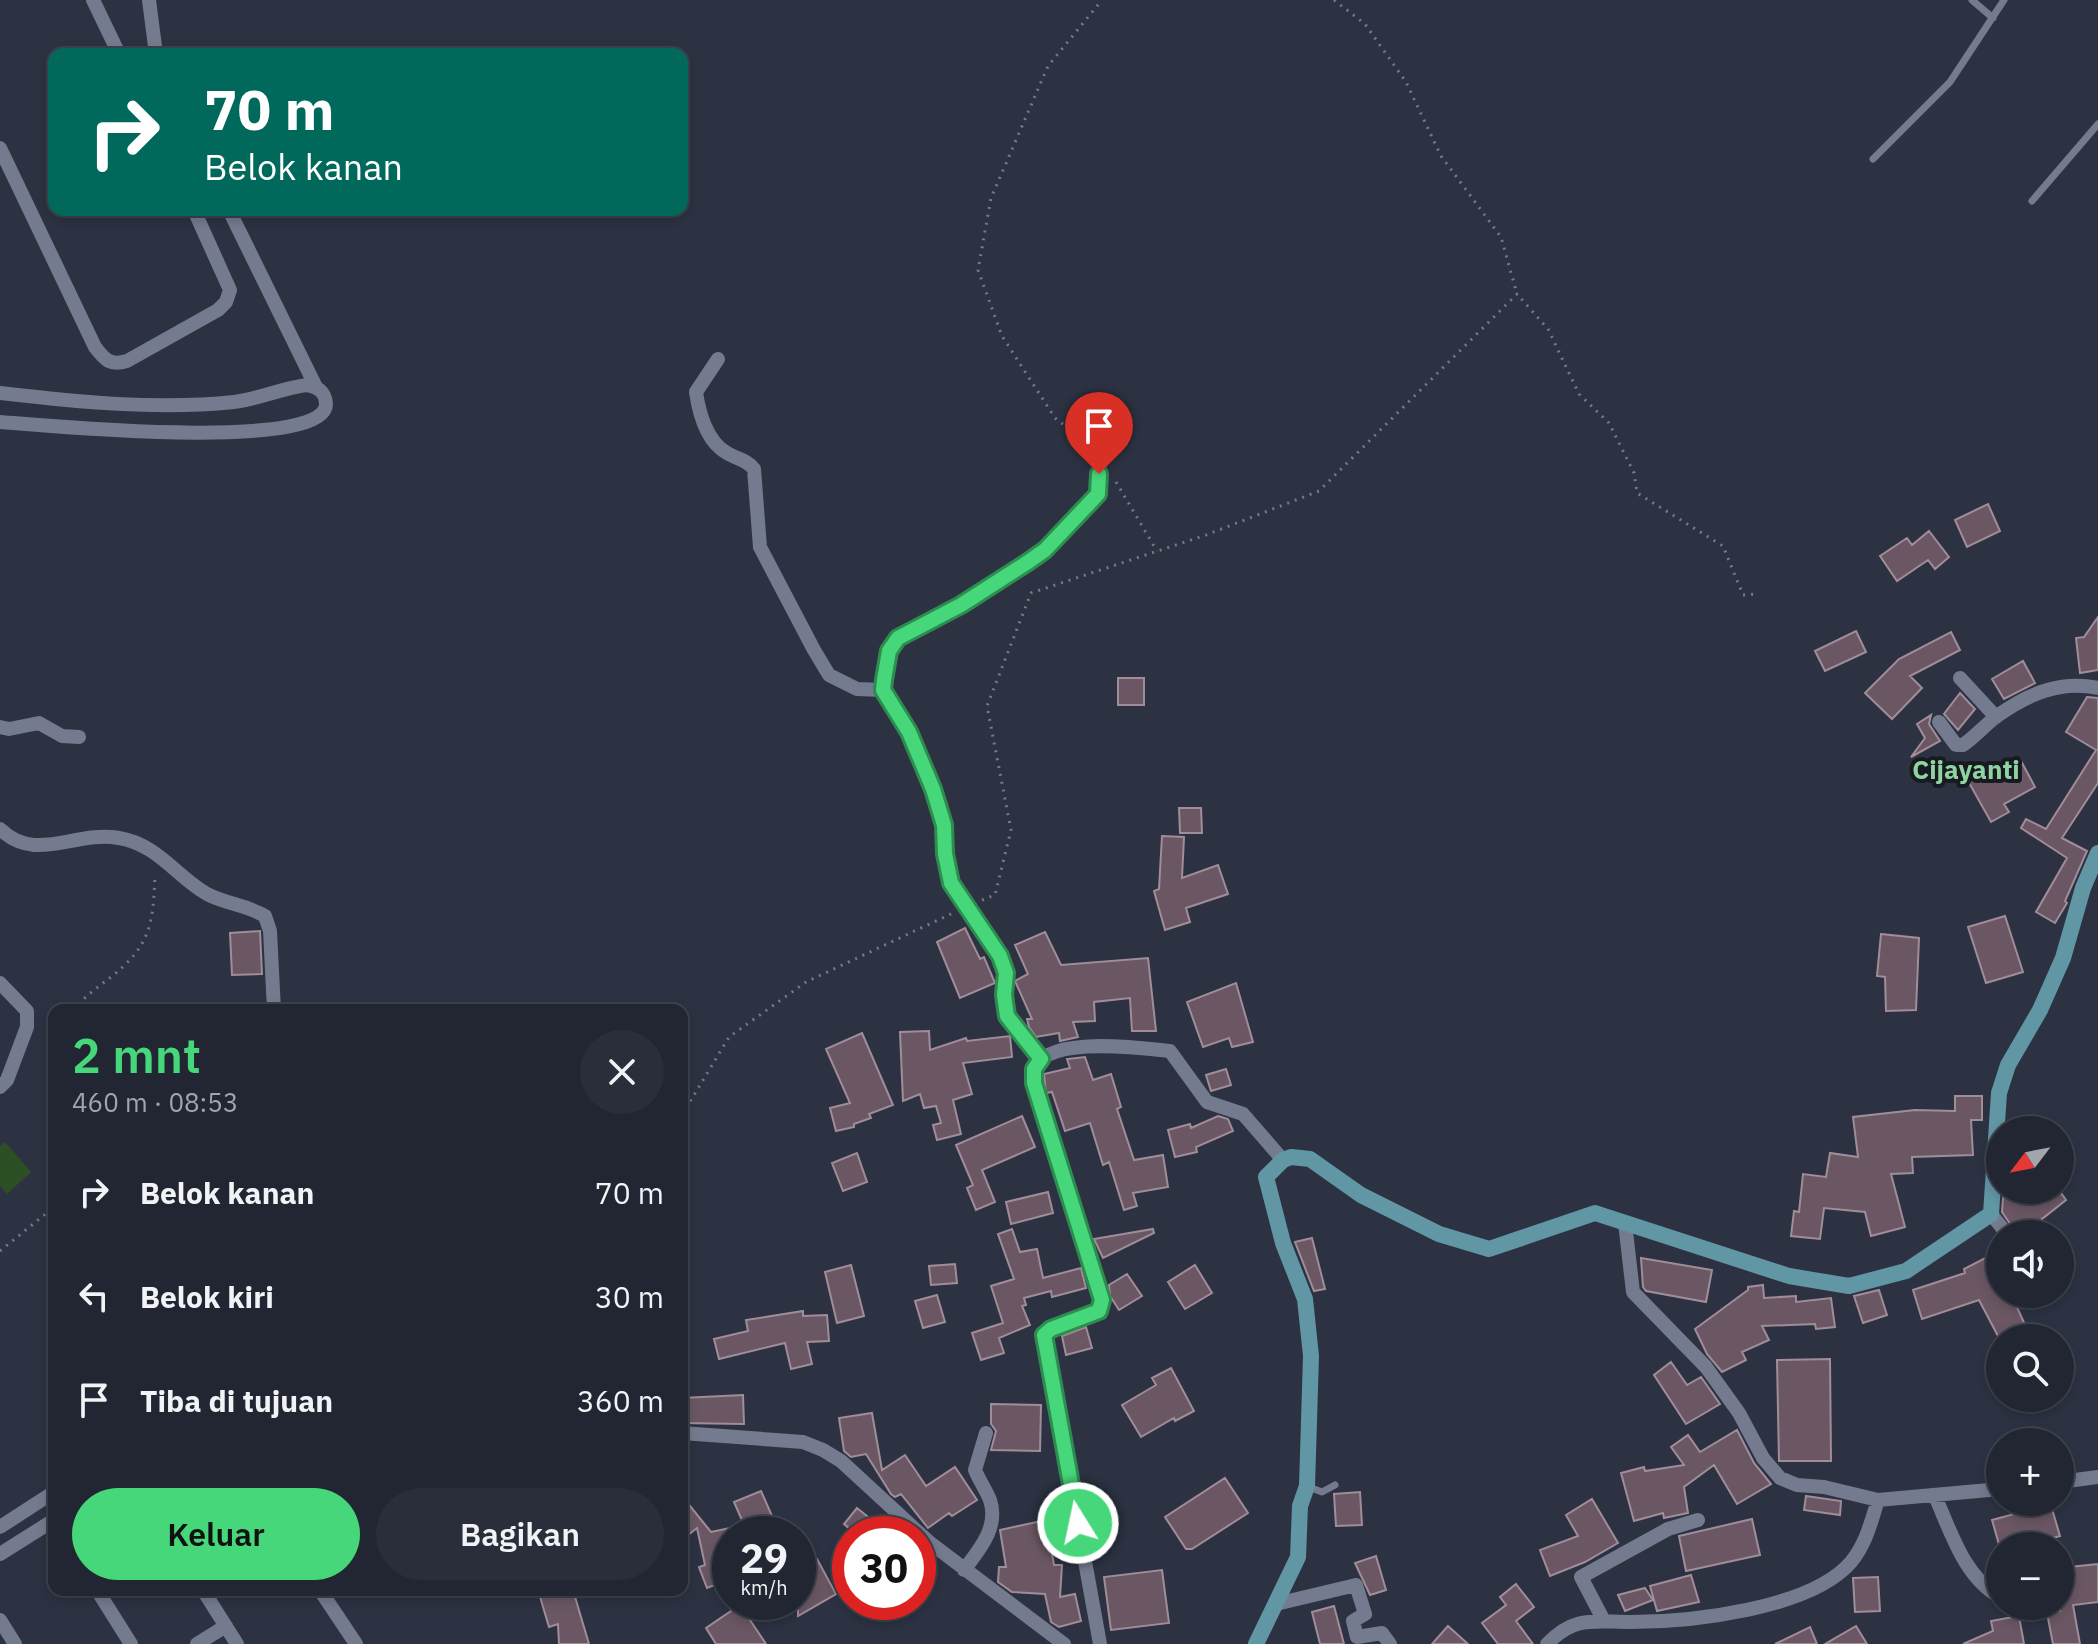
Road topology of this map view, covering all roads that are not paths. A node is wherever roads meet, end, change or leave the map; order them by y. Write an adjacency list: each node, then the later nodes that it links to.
1 (93, 0): 6 (street)
2 (149, 0): 7 (street)
3 (1972, 0): 5 (lane)
4 (2004, 0): 5 (lane)
5 (1993, 18): 10 (lane)
6 (116, 48)
7 (155, 48)
8 (2098, 124): 11 (lane)
9 (0, 148): 12 (street)
10 (1873, 159)
11 (2032, 201)
12 (197, 216)
13 (232, 216): 15 (street)
14 (718, 359): 21 (street)
15 (316, 387): 16 (street); 17 (street)
16 (0, 393)
17 (0, 422)
18 (1100, 453): 21 (street)
19 (1960, 678): 22 (street)
20 (2098, 688): 22 (street)
21 (883, 690): 30 (street)
22 (1996, 717): 23 (street)
23 (1939, 722)
24 (0, 727): 25 (street)
25 (79, 737)
26 (0, 829): 29 (street)
27 (2098, 853): 33 (main road)
28 (0, 983): 31 (street)
29 (274, 1004)
30 (1041, 1059): 32 (street); 65 (street)
31 (0, 1087)
32 (1283, 1160): 35 (main road); 41 (main road)
33 (1991, 1214): 34 (street); 35 (main road)
34 (1996, 1220)
35 (1625, 1223): 45 (street)
36 (688, 1433): 50 (street)
37 (986, 1433): 50 (street)
38 (2098, 1477): 39 (street)
39 (2074, 1480)
40 (1335, 1485): 41 (lane)
41 (1307, 1486): 55 (main road)
42 (1986, 1491): 44 (street)
43 (48, 1496): 48 (street)
44 (1935, 1496): 45 (street); 51 (street)
45 (1878, 1500): 57 (street)
46 (1698, 1520): 57 (street)
47 (48, 1524): 49 (street)
48 (0, 1527)
49 (0, 1554)
50 (964, 1570): 64 (street)
51 (1986, 1589)
52 (101, 1596): 60 (street)
53 (207, 1596): 58 (street)
54 (324, 1596): 63 (street)
55 (1276, 1604): 66 (main road); 67 (street)
56 (0, 1620): 59 (street)
57 (1604, 1621): 68 (street)
58 (226, 1626): 61 (street); 62 (street)
59 (15, 1644)
60 (131, 1644)
61 (197, 1644)
62 (237, 1644)
63 (356, 1644)
64 (1064, 1644)
65 (1100, 1644)
66 (1256, 1644)
67 (1390, 1644)
68 (1547, 1644)

